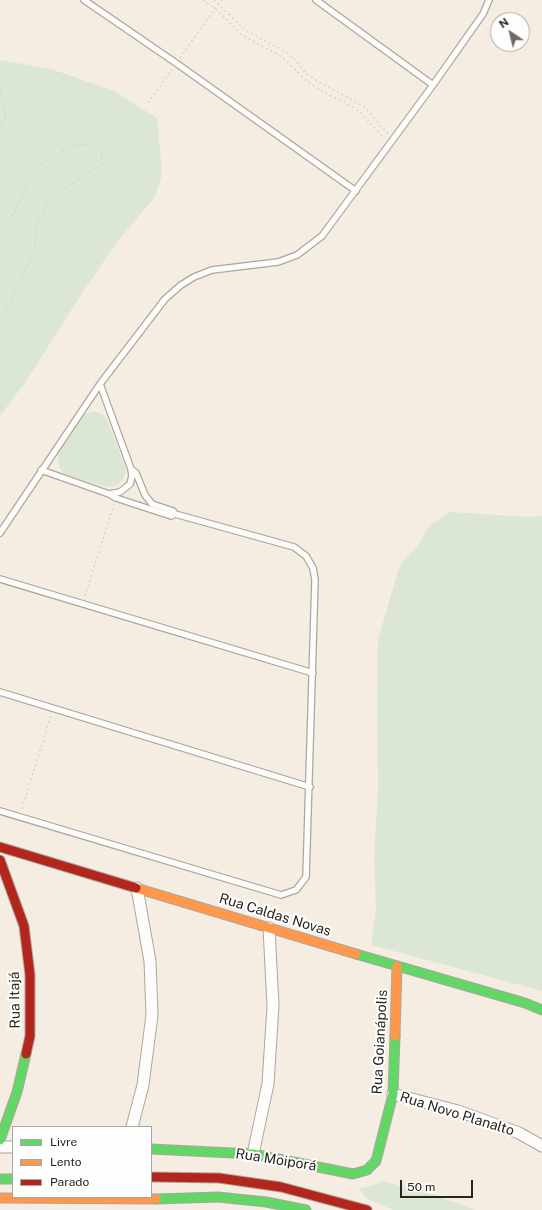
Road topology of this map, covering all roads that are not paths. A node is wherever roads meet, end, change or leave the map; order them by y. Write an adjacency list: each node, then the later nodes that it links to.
1 (84, 0): 5 (lane)
2 (316, 0): 4 (lane)
3 (489, 0): 4 (lane)
4 (433, 85): 5 (lane)
5 (356, 191): 6 (lane)
6 (100, 384): 7 (lane); 8 (lane)
7 (131, 469): 9 (lane); 10 (lane)
8 (41, 470): 9 (lane); 11 (lane)
9 (109, 494): 10 (lane)
10 (175, 514): 13 (lane)
11 (0, 533)
12 (0, 579): 13 (lane)
13 (313, 673): 15 (lane)
14 (0, 692): 15 (lane)
15 (310, 787): 16 (lane)
16 (0, 811)
17 (0, 846): 19 (street, Rua Caldas Novas)
18 (0, 860): 25 (street, Rua Itajá)
19 (138, 888): 20 (street, Rua Caldas Novas); 24 (street)
20 (269, 928): 21 (street, Rua Caldas Novas); 30 (street)
21 (398, 966): 22 (street, Rua Caldas Novas); 23 (street, Rua Goianápolis)
22 (542, 1010)
23 (393, 1094): 26 (street, Rua Novo Planalto); 31 (street, Rua Goianápolis)
24 (132, 1126)
25 (0, 1140)
26 (542, 1146)
27 (0, 1147): 28 (street)
28 (12, 1147)
29 (152, 1149): 30 (street, Rua Moiporá)
30 (253, 1154): 31 (street, Rua Moiporá)
31 (352, 1174)
32 (152, 1177): 35 (street)
33 (0, 1179): 34 (street)
34 (12, 1179)
35 (218, 1188): 36 (street); 37 (street); 38 (street)
36 (0, 1198)
37 (306, 1210)
38 (367, 1210)

